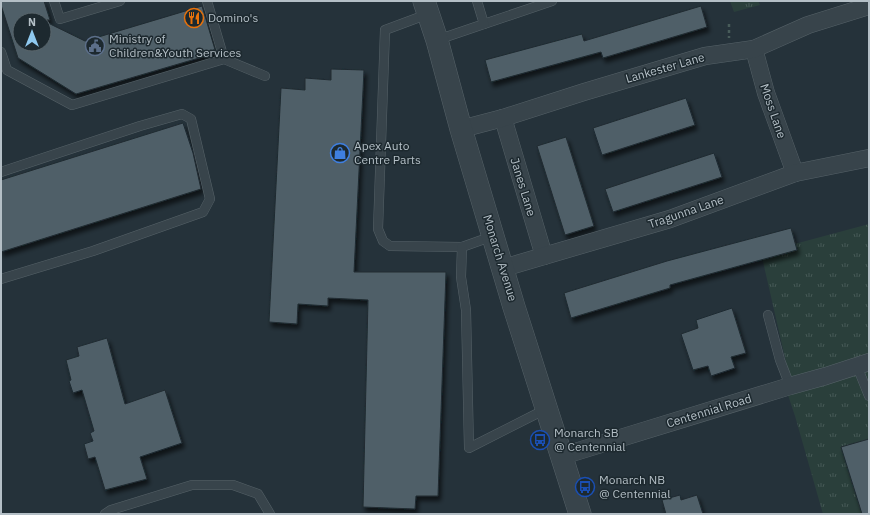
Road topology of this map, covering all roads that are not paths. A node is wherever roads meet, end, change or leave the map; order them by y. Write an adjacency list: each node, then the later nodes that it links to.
1 (54, 1): 2 (lane)
2 (120, 1)
3 (208, 1): 12 (lane)
4 (477, 1): 8 (lane)
5 (552, 1): 8 (lane)
6 (869, 6): 10 (street, Lankester Lane)
7 (426, 8): 9 (street, Monarch Avenue); 20 (lane)
8 (484, 24): 9 (lane)
9 (437, 40): 15 (street, Monarch Avenue)
10 (754, 49): 14 (street, Lankester Lane); 18 (street, Moss Lane)
11 (1, 52): 12 (lane)
12 (224, 59): 13 (lane)
13 (265, 76)
14 (503, 118): 15 (street, Lankester Lane); 21 (street, Janes Lane)
15 (461, 130): 19 (street, Monarch Avenue)
16 (869, 158): 18 (street, Tragunna Lane)
17 (1, 172): 23 (lane)
18 (795, 173): 21 (street, Tragunna Lane)
19 (493, 236): 20 (lane); 22 (street, Monarch Avenue)
20 (462, 247): 28 (lane)
21 (544, 256): 22 (street, Tragunna Lane)
22 (503, 268): 28 (street, Monarch Avenue)
23 (1, 279)
24 (768, 315): 26 (lane)
25 (863, 364): 26 (street, Centennial Road); 27 (lane, Centennial Road)
26 (790, 386): 29 (street, Centennial Road)
27 (869, 396)
28 (546, 409): 29 (street, Monarch Avenue)
29 (562, 456): 32 (street, Monarch Avenue)
30 (105, 514): 31 (lane)
31 (270, 514)
32 (580, 514)

